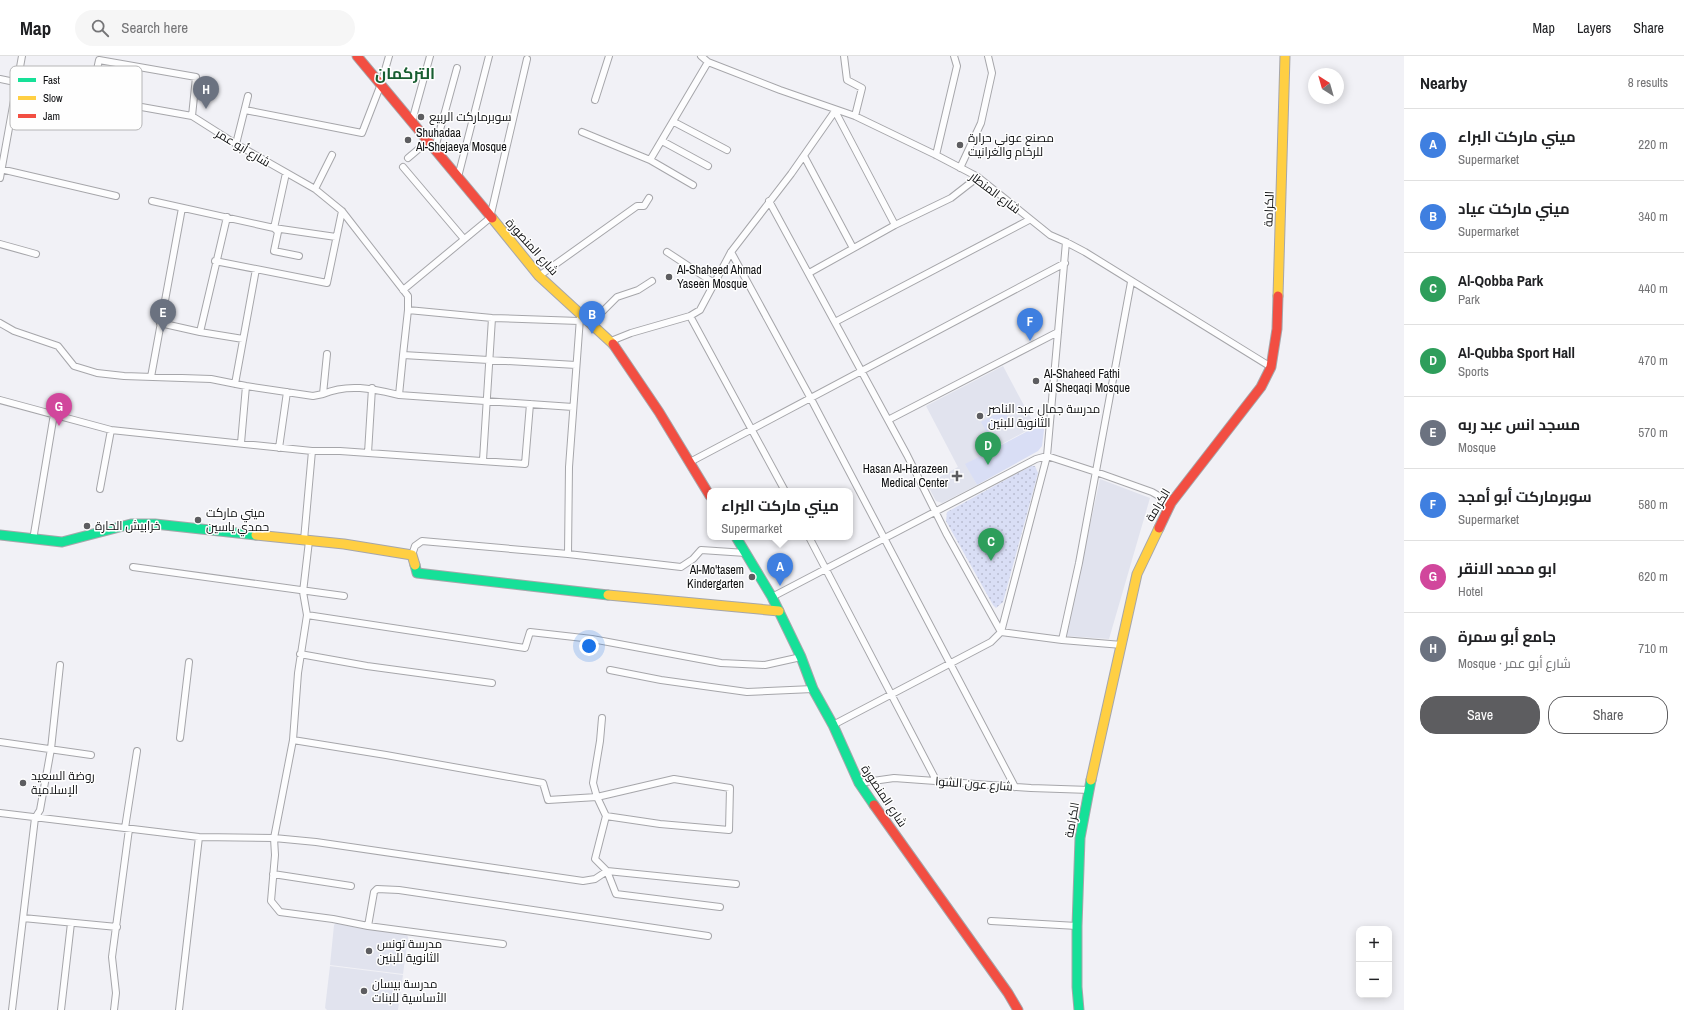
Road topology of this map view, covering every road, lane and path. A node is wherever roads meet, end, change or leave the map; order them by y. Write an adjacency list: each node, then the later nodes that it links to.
1 (22, 56): 14 (street)
2 (357, 56): 21 (main road, شارع المنصورة)
3 (389, 56): 21 (street)
4 (430, 56): 30 (street)
5 (489, 56): 48 (street)
6 (609, 56): 23 (street)
7 (701, 56): 13 (street, شارع المنطار)
8 (844, 56): 29 (street)
9 (954, 56): 39 (street)
10 (988, 56): 45 (street)
11 (1285, 56): 98 (main road, الكرامة)
12 (527, 59): 60 (street)
13 (708, 62): 26 (street, شارع المنطار); 31 (street)
14 (20, 66)
15 (98, 66): 16 (street)
16 (133, 66)
17 (142, 68): 28 (street)
18 (457, 68): 36 (street)
19 (0, 79): 20 (street, شارع أبو عمر)
20 (10, 81)
21 (381, 84): 25 (street); 30 (main road, شارع المنصورة)
22 (248, 96): 25 (street)
23 (595, 100)
24 (142, 107): 28 (street, شارع أبو عمر)
25 (245, 110): 35 (street)
26 (836, 111): 29 (street, شارع المنطار); 40 (street); 62 (street)
27 (10, 114): 46 (street)
28 (192, 116): 35 (street, شارع أبو عمر)
29 (855, 116): 39 (street, شارع المنطار)
30 (412, 121): 33 (main road, شارع المنصورة)
31 (674, 122): 34 (street); 37 (street)
32 (582, 132): 42 (street)
33 (428, 141): 36 (main road, شارع المنصورة); 41 (street)
34 (662, 141): 42 (street); 43 (street)
35 (236, 144): 47 (street, شارع أبو عمر)
36 (435, 148): 48 (main road, شارع المنصورة)
37 (727, 150)
38 (332, 155): 52 (street)
39 (936, 155): 45 (street, شارع المنطار)
40 (804, 156): 56 (street); 68 (street)
41 (408, 158)
42 (650, 160): 51 (street)
43 (708, 166)
44 (403, 167): 65 (street)
45 (960, 168): 50 (street, شارع المنطار)
46 (1, 170): 49 (street); 53 (street)
47 (286, 173): 52 (street, شارع أبو عمر); 63 (street)
48 (458, 177): 60 (main road, شارع المنصورة)
49 (0, 178)
50 (978, 178): 61 (street, شارع المنطار); 62 (street)
51 (693, 185)
52 (315, 189): 58 (street, شارع أبو عمر)
53 (116, 196)
54 (649, 198): 77 (street)
55 (152, 201): 57 (street)
56 (769, 201): 70 (street); 76 (street)
57 (182, 208): 59 (street); 89 (street)
58 (342, 211): 64 (street); 81 (street, شارع أبو عمر)
59 (227, 217): 63 (street); 73 (street)
60 (490, 218): 65 (street); 77 (main road, شارع المنصورة)
61 (1029, 220): 66 (street, شارع المنطار); 87 (street)
62 (895, 225): 68 (street)
63 (274, 228): 64 (street); 72 (street)
64 (336, 237): 75 (street)
65 (464, 239): 81 (street)
66 (1066, 242): 74 (street); 79 (street, شارع المنطار)
67 (0, 244): 71 (street)
68 (853, 248): 76 (street)
69 (667, 252): 80 (street)
70 (732, 252): 80 (street); 107 (street)
71 (36, 254)
72 (299, 256)
73 (215, 261): 75 (street); 90 (street)
74 (1065, 263): 91 (street); 99 (street)
75 (256, 269): 92 (street)
76 (809, 272): 87 (street)
77 (539, 276): 84 (main road, شارع المنصورة)
78 (652, 281): 86 (street)
79 (1131, 282): 98 (street, شارع المنطار); 123 (street)
80 (714, 283): 83 (street)
81 (403, 290): 82 (street, شارع أبو عمر)
82 (408, 310): 85 (street); 95 (street, شارع أبو عمر)
83 (690, 316): 93 (street); 114 (street)
84 (580, 317): 85 (street); 86 (main road, شارع المنصورة); 97 (street)
85 (492, 318): 96 (street)
86 (592, 322): 93 (main road, شارع المنصورة)
87 (835, 322): 99 (street)
88 (0, 323): 100 (street)
89 (160, 324): 90 (street); 100 (street)
90 (200, 332): 92 (street)
91 (1058, 332): 113 (street); 120 (street)
92 (243, 339): 101 (street)
93 (611, 341): 122 (main road, شارع المنصورة)
94 (327, 354): 105 (street)
95 (403, 355): 96 (street); 106 (street, شارع أبو عمر)
96 (490, 359): 97 (street); 109 (street)
97 (576, 364): 111 (street)
98 (1270, 367): 127 (main road, الكرامة)
99 (861, 372): 107 (street); 113 (street)
100 (151, 377): 101 (street)
101 (235, 384): 102 (street)
102 (246, 386): 104 (street); 116 (street)
103 (372, 388): 105 (street); 106 (street); 119 (street)
104 (287, 392): 105 (street); 117 (street)
105 (323, 394)
106 (399, 395): 109 (street)
107 (810, 398): 114 (street); 130 (street)
108 (0, 400): 112 (street)
109 (486, 401): 110 (street); 121 (street)
110 (530, 404): 111 (street); 121 (street)
111 (573, 408): 137 (street)
112 (54, 414): 115 (street); 131 (street)
113 (888, 420): 128 (street)
114 (752, 429): 122 (street); 124 (street)
115 (111, 430): 116 (street); 125 (street)
116 (241, 444): 117 (street)
117 (279, 448): 118 (street)
118 (312, 451): 119 (street); 134 (street)
119 (368, 453): 121 (street)
120 (1047, 456): 123 (street); 128 (street); 145 (street)
121 (483, 460)
122 (690, 462): 126 (main road, شارع المنصورة)
123 (1096, 472): 127 (street); 146 (street)
124 (783, 488)
125 (100, 489)
126 (707, 491)
127 (1171, 503): 147 (main road, الكرامة)
128 (935, 512): 130 (street); 145 (street)
129 (0, 535): 131 (main road)
130 (885, 539): 139 (street); 151 (street)
131 (33, 540): 134 (main road)
132 (738, 540): 135 (main road, شارع المنصورة)
133 (810, 540): 139 (street)
134 (306, 541): 136 (main road); 140 (street)
135 (746, 553): 137 (street); 142 (main road, شارع المنصورة)
136 (412, 554): 137 (street); 143 (main road)
137 (568, 554)
138 (133, 567): 140 (street)
139 (825, 569): 142 (street); 156 (street)
140 (303, 592): 141 (street); 144 (street)
141 (344, 596)
142 (772, 598): 143 (main road, شارع المنصورة)
143 (779, 611): 149 (main road, شارع المنصورة)
144 (307, 615): 148 (street); 149 (street)
145 (1001, 632): 146 (street); 151 (street)
146 (1062, 640): 147 (street)
147 (1122, 645): 168 (main road, الكرامة)
148 (300, 654): 154 (street); 160 (street)
149 (801, 657): 155 (main road, شارع المنصورة)
150 (189, 662): 159 (street)
151 (950, 663): 156 (street); 167 (street)
152 (60, 665): 162 (street)
153 (610, 670): 155 (street)
154 (492, 683)
155 (813, 690): 158 (main road, شارع المنصورة)
156 (890, 694): 158 (street); 165 (street)
157 (602, 718): 169 (street)
158 (833, 725): 166 (main road, شارع المنصورة)
159 (180, 738)
160 (293, 740): 169 (street); 175 (street)
161 (0, 742): 162 (street)
162 (51, 749): 164 (street); 172 (street)
163 (137, 751): 173 (street)
164 (91, 755)
165 (937, 782): 166 (street, شارع عون الشوا); 167 (street, شارع عون الشوا)
166 (859, 783): 194 (main road, شارع المنصورة)
167 (1015, 787): 168 (street, شارع عون الشوا)
168 (1090, 790): 185 (main road, الكرامة)
169 (597, 797): 171 (street); 171 (street)
170 (0, 813): 172 (street)
171 (606, 816): 176 (street)
172 (35, 818): 173 (street); 181 (street)
173 (127, 828): 174 (street); 186 (street)
174 (199, 837): 175 (street); 193 (street)
175 (274, 838): 176 (street); 177 (street)
176 (607, 871): 178 (street); 180 (street)
177 (274, 874): 179 (street); 184 (street)
178 (736, 884)
179 (351, 886)
180 (720, 907)
181 (23, 918): 183 (street); 190 (street)
182 (992, 921): 185 (street)
183 (71, 924): 186 (street); 191 (street)
184 (368, 926): 187 (street); 188 (street)
185 (1077, 926): 189 (main road, الكرامة)
186 (117, 927): 192 (street)
187 (708, 936)
188 (503, 944)
189 (1077, 987): 195 (main road, الكرامة); 196 (main road, الكرامة)
190 (12, 1010)
191 (61, 1010)
192 (114, 1010)
193 (179, 1010)
194 (1018, 1010)
195 (1074, 1010)
196 (1080, 1010)

